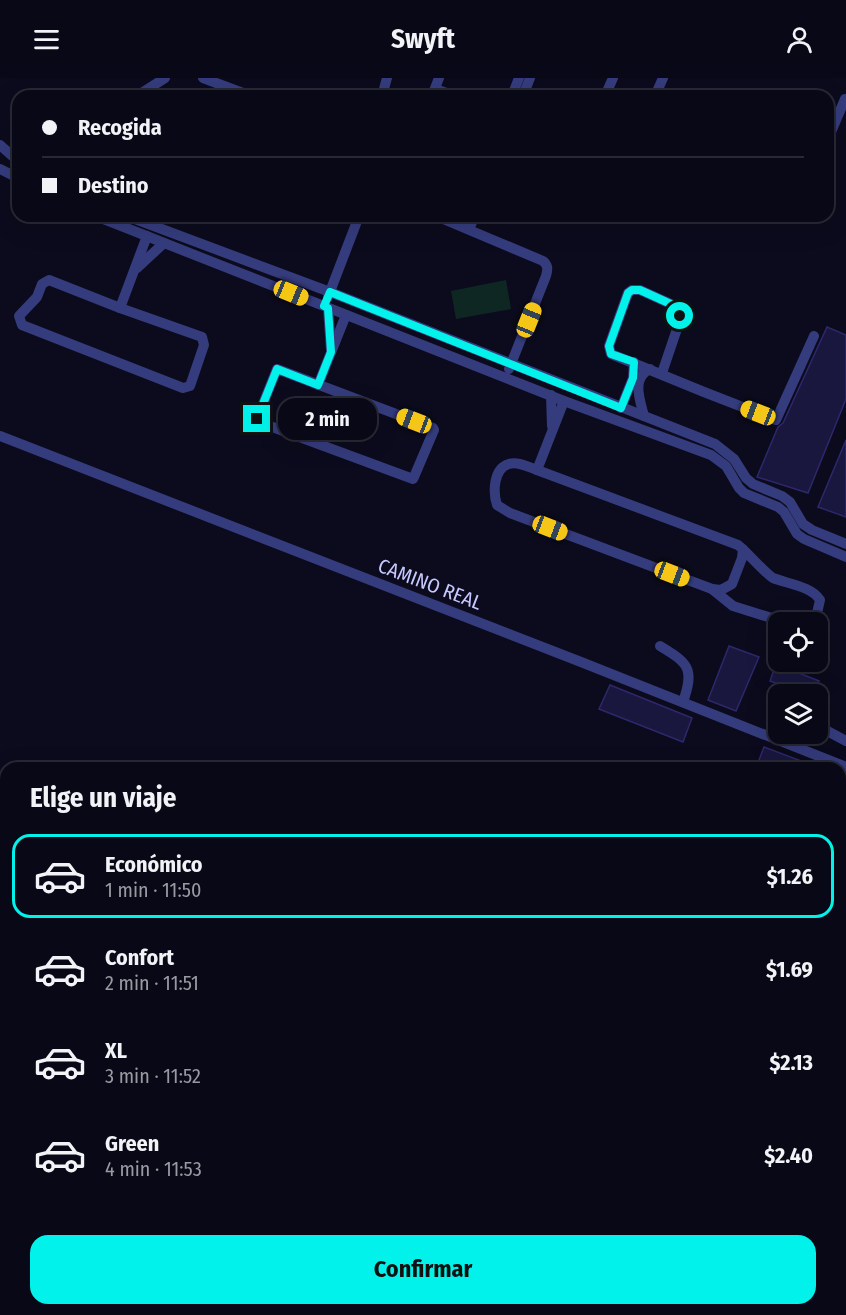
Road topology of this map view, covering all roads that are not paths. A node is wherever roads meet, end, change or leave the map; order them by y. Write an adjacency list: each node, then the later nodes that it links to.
1 (165, 78): 3 (street)
2 (203, 78): 4 (street)
3 (146, 90)
4 (235, 90)
5 (846, 99): 6 (street)
6 (834, 126)
7 (0, 145): 8 (street)
8 (12, 156)
9 (111, 222): 15 (street)
10 (143, 222): 18 (street)
11 (357, 222): 18 (street)
12 (460, 222): 14 (street)
13 (472, 222): 14 (street)
14 (469, 229): 25 (street)
15 (147, 236): 16 (street); 17 (street)
16 (164, 243): 17 (street); 19 (street)
17 (134, 270): 20 (street)
18 (330, 292): 19 (street); 25 (street)
19 (326, 307): 21 (street); 23 (street)
20 (120, 308): 20 (street)
21 (346, 315): 23 (street); 28 (street)
22 (813, 336): 27 (street)
23 (331, 352): 29 (street)
24 (634, 362): 26 (street); 27 (street); 32 (street)
25 (511, 363): 28 (street); 32 (street)
26 (650, 369): 27 (street); 33 (street)
27 (662, 373)
28 (506, 378): 30 (street)
29 (318, 385): 29 (street)
30 (551, 395): 31 (street); 34 (street)
31 (564, 400): 34 (street); 37 (street)
32 (621, 408): 33 (street)
33 (644, 416): 35 (street)
34 (552, 429): 38 (street)
35 (681, 430): 37 (street); 39 (street)
36 (0, 436): 46 (street, CAMINO REAL)
37 (676, 442): 41 (street)
38 (537, 470): 40 (street); 42 (street)
39 (846, 544)
40 (743, 549): 42 (street); 43 (street)
41 (846, 557)
42 (712, 590): 44 (street)
43 (817, 612)
44 (768, 617)
45 (660, 646): 46 (street)
46 (683, 702): 49 (street, CAMINO REAL)
47 (828, 731): 48 (street)
48 (846, 741)
49 (830, 762)

